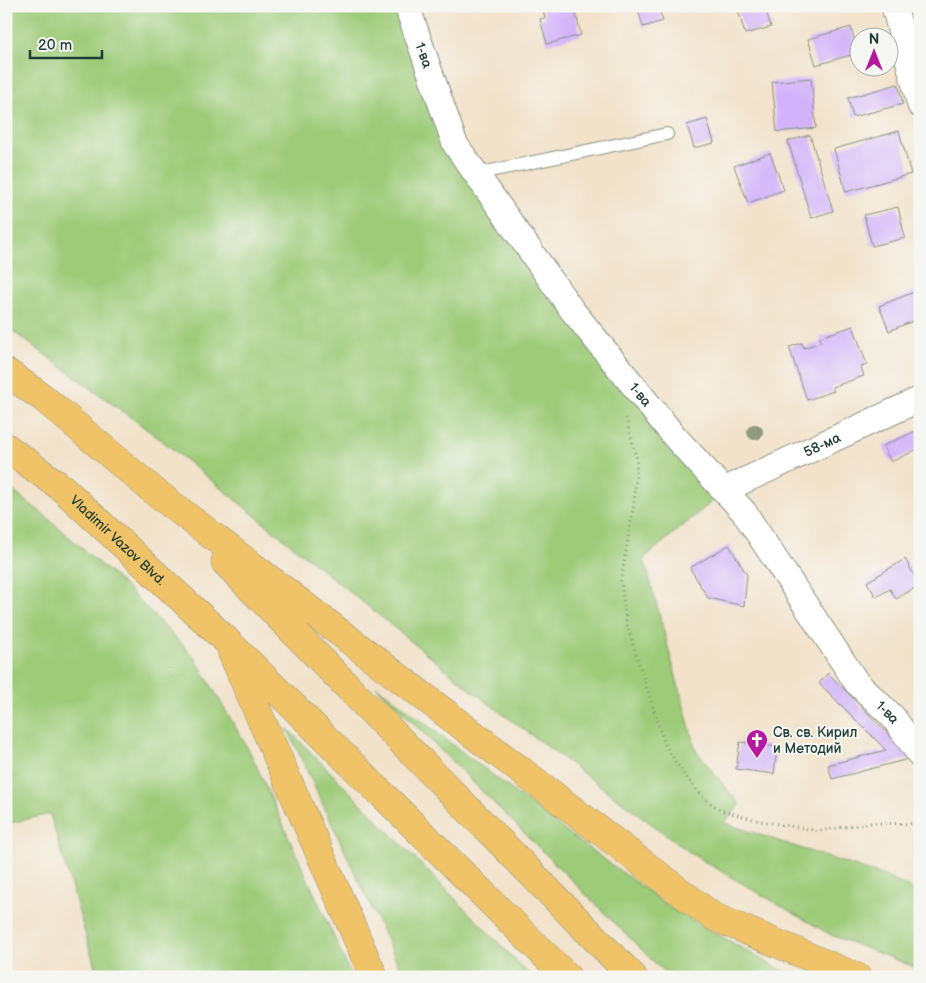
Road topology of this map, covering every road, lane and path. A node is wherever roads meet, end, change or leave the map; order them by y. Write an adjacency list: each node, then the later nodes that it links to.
1 (407, 6): 5 (street, 1-ва)
2 (894, 6): 3 (street)
3 (920, 105)
4 (667, 134): 5 (lane)
5 (476, 174): 10 (street, 1-ва)
6 (6, 372): 11 (main road)
7 (920, 400): 10 (street, 58-ма)
8 (624, 410): 14 (path)
9 (6, 447): 12 (main road, Vladimir Vazov Blvd.)
10 (724, 490): 13 (street, 1-ва)
11 (155, 492): 17 (main road); 18 (main road)
12 (226, 640): 15 (main road); 16 (main road, Vladimir Vazov Blvd.)
13 (920, 755)
14 (920, 824)
15 (374, 977)
16 (567, 977)
17 (633, 977)
18 (857, 977)

